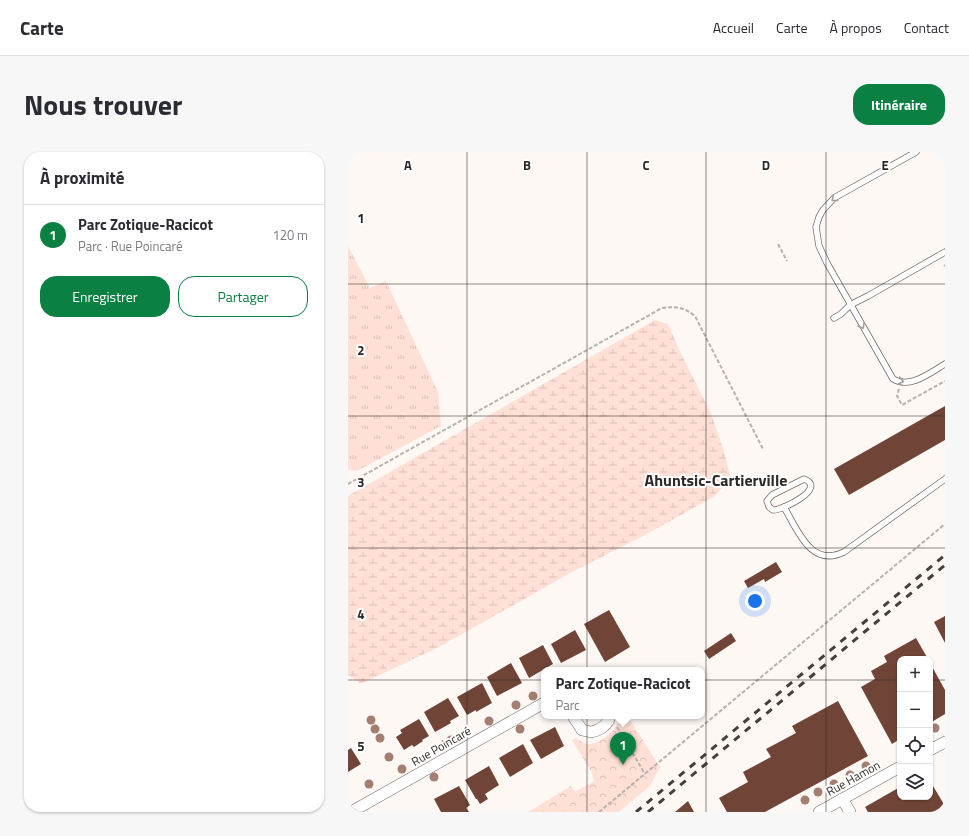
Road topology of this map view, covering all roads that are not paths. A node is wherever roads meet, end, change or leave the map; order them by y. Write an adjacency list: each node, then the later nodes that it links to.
1 (916, 152): 3 (lane, one-way to 3)
2 (945, 252): 3 (lane)
3 (850, 305): 4 (lane); 5 (lane, one-way to 5)
4 (834, 318)
5 (945, 364)
6 (945, 479): 7 (lane)
7 (784, 507): 7 (lane)
8 (541, 705): 15 (street, Rue Poincaré)
9 (575, 719): 10 (street)
10 (609, 719)
11 (945, 742): 12 (street)
12 (933, 748)
13 (897, 769): 14 (street, Rue Hamon)
14 (842, 799): 16 (street, Rue Hamon); 17 (street)
15 (351, 812)
16 (819, 812)
17 (850, 812)

